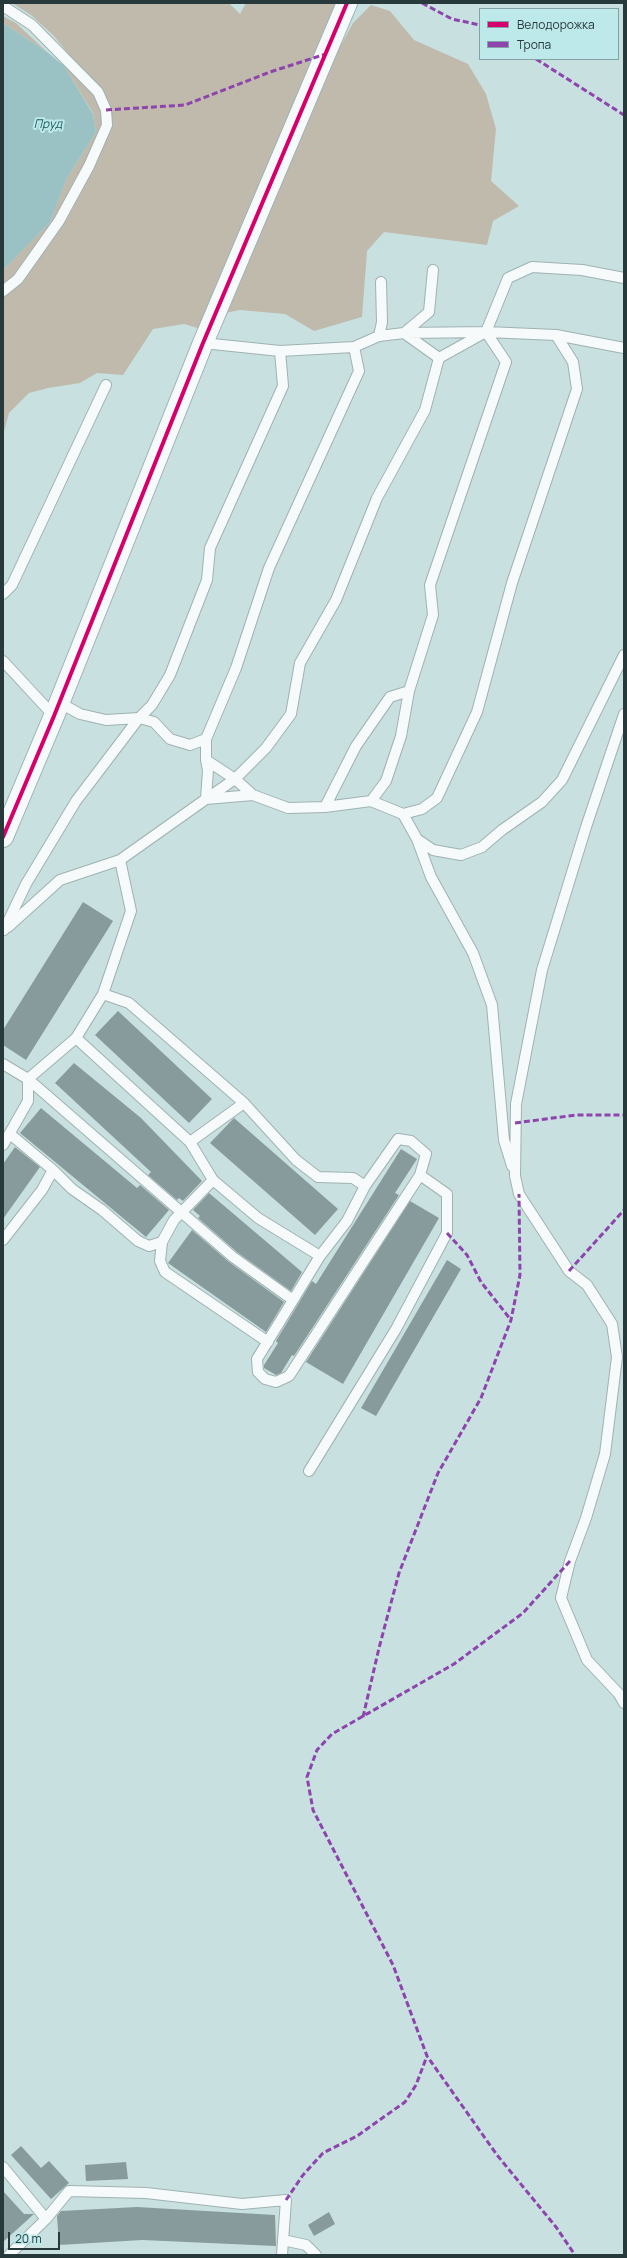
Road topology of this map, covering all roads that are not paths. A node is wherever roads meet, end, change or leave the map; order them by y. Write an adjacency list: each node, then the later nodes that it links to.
1 (347, 3): 11 (street)
2 (3, 6): 6 (lane)
3 (433, 270): 8 (lane)
4 (624, 278): 7 (lane)
5 (381, 282): 10 (lane)
6 (3, 291)
7 (486, 332): 8 (lane); 9 (lane); 15 (lane); 20 (lane)
8 (404, 333): 10 (lane); 15 (lane)
9 (556, 335): 13 (lane); 31 (lane)
10 (379, 336): 12 (lane)
11 (203, 343): 14 (lane); 21 (street)
12 (354, 346): 14 (lane); 24 (lane)
13 (624, 348)
14 (280, 351): 23 (lane)
15 (439, 358): 26 (lane)
16 (106, 385): 17 (lane)
17 (3, 594)
18 (624, 655): 33 (lane)
19 (3, 661): 21 (lane)
20 (409, 691): 29 (lane); 30 (lane)
21 (57, 709): 23 (lane); 32 (street)
22 (624, 714): 46 (lane)
23 (139, 718): 24 (lane); 35 (lane)
24 (206, 739): 25 (lane)
25 (206, 760): 26 (lane); 28 (lane)
26 (235, 778): 27 (lane); 28 (lane)
27 (253, 795): 28 (lane); 30 (lane)
28 (206, 799): 34 (lane)
29 (371, 801): 30 (lane); 31 (lane)
30 (325, 807)
31 (403, 814): 33 (lane)
32 (3, 837)
33 (417, 839): 46 (lane)
34 (120, 860): 35 (lane); 36 (lane)
35 (4, 931)
36 (103, 994): 37 (lane); 40 (lane)
37 (76, 1038): 39 (lane); 42 (lane)
38 (3, 1064): 39 (lane)
39 (28, 1079): 41 (lane); 49 (lane)
40 (244, 1103): 42 (lane); 48 (lane)
41 (10, 1134): 43 (lane); 44 (lane)
42 (190, 1142): 47 (lane)
43 (3, 1145)
44 (53, 1170): 50 (lane); 51 (lane)
45 (420, 1175): 48 (lane); 54 (lane); 55 (lane)
46 (515, 1176): 56 (lane)
47 (214, 1180): 49 (lane); 52 (lane)
48 (365, 1186): 52 (lane)
49 (182, 1212): 51 (lane); 53 (lane)
50 (3, 1240)
51 (162, 1242): 54 (lane)
52 (320, 1256): 53 (lane)
53 (293, 1300): 54 (lane)
54 (268, 1342)
55 (309, 1471)
56 (624, 1703)
57 (3, 2168): 58 (lane)
58 (46, 2219): 59 (lane); 62 (lane)
59 (283, 2240): 63 (lane); 64 (lane)
60 (3, 2252): 61 (lane)
61 (6, 2255)
62 (9, 2255)
63 (282, 2255)
64 (316, 2255)

